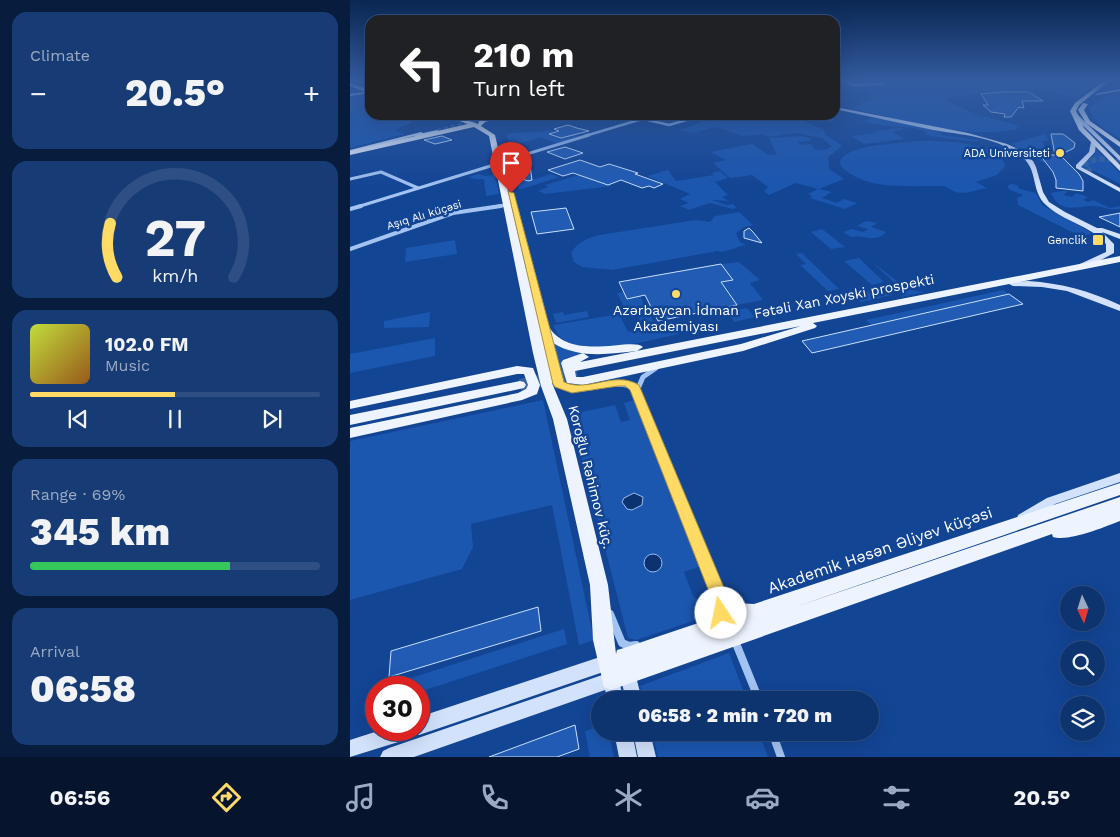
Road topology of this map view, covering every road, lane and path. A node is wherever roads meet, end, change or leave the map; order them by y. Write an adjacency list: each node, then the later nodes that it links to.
1 (876, 116): 14 (street)
2 (1076, 116): 15 (main road)
3 (1076, 116): 19 (street)
4 (1084, 116): 11 (main road)
5 (455, 120): 18 (main road)
6 (467, 120): 12 (main road, Koroğlu Rəhimov küç.)
7 (486, 120): 12 (main road)
8 (639, 120): 20 (street)
9 (646, 120): 10 (street)
10 (686, 120)
11 (1088, 122): 16 (main road); 17 (street)
12 (479, 124): 18 (main road); 20 (main road, Koroğlu Rəhimov küç.)
13 (435, 130): 18 (street)
14 (997, 142): 30 (street); 34 (street)
15 (1093, 142): 21 (main road); 27 (street)
16 (1120, 145)
17 (1120, 152)
18 (350, 153)
19 (1120, 159)
20 (498, 163): 26 (street); 28 (main road, Koroğlu Rəhimov küç.); 38 (main road, Koroğlu Rəhimov küç.)
21 (1120, 169)
22 (350, 172): 24 (street)
23 (1091, 172): 27 (street)
24 (357, 177): 25 (street); 26 (street)
25 (350, 179)
26 (418, 188): 29 (street)
27 (1120, 188)
28 (506, 204): 31 (street, Aşıq Alı küçəsi); 39 (main road, Koroğlu Rəhimov küç.)
29 (350, 209)
30 (1120, 238)
31 (350, 249)
32 (1120, 258): 34 (main road, Fətəli Xan Xoyski prospekti)
33 (1120, 264): 35 (main road, Fətəli Xan Xoyski prospekti)
34 (1080, 267): 37 (main road, Fətəli Xan Xoyski prospekti)
35 (1013, 284): 36 (street); 37 (main road, Fətəli Xan Xoyski prospekti)
36 (1120, 308)
37 (814, 322): 40 (main road); 41 (main road); 42 (main road, Fətəli Xan Xoyski prospekti)
38 (543, 325): 40 (main road); 43 (main road, Koroğlu Rəhimov küç.)
39 (536, 343): 44 (main road); 47 (main road, Koroğlu Rəhimov küç.)
40 (637, 347): 41 (main road)
41 (669, 362): 45 (street)
42 (576, 370)
43 (557, 380): 45 (street)
44 (519, 382): 46 (main road); 47 (main road); 48 (main road); 49 (main road); 50 (main road)
45 (637, 391): 57 (street)
46 (350, 405)
47 (556, 407): 56 (main road, Koroğlu Rəhimov küç.)
48 (350, 412)
49 (350, 420)
50 (350, 433)
51 (1120, 477): 55 (street)
52 (1120, 489): 55 (main road, Akademik Həsən Əliyev küçəsi)
53 (1120, 503): 55 (main road, Akademik Həsən Əliyev küçəsi)
54 (1120, 515): 55 (main road)
55 (1012, 534): 58 (main road, Akademik Həsən Əliyev küçəsi); 59 (main road, Akademik Həsən Əliyev küçəsi)
56 (599, 585): 57 (street); 60 (main road, Koroğlu Rəhimov küç.)
57 (722, 602): 58 (main road)
58 (771, 608): 60 (main road, Akademik Həsən Əliyev küçəsi)
59 (734, 638): 60 (main road, Akademik Həsən Əliyev küçəsi); 63 (street)
60 (618, 669): 61 (street); 62 (street); 64 (street, Akademik Həsən Əliyev küçəsi); 70 (street, Akademik Həsən Əliyev küçəsi)
61 (617, 691)
62 (629, 691)
63 (755, 691)
64 (430, 723)
65 (374, 741): 69 (street)
66 (625, 741): 71 (street)
67 (643, 741): 72 (street)
68 (775, 741): 73 (street)
69 (350, 749)
70 (389, 757)
71 (628, 757)
72 (647, 757)
73 (781, 757)

